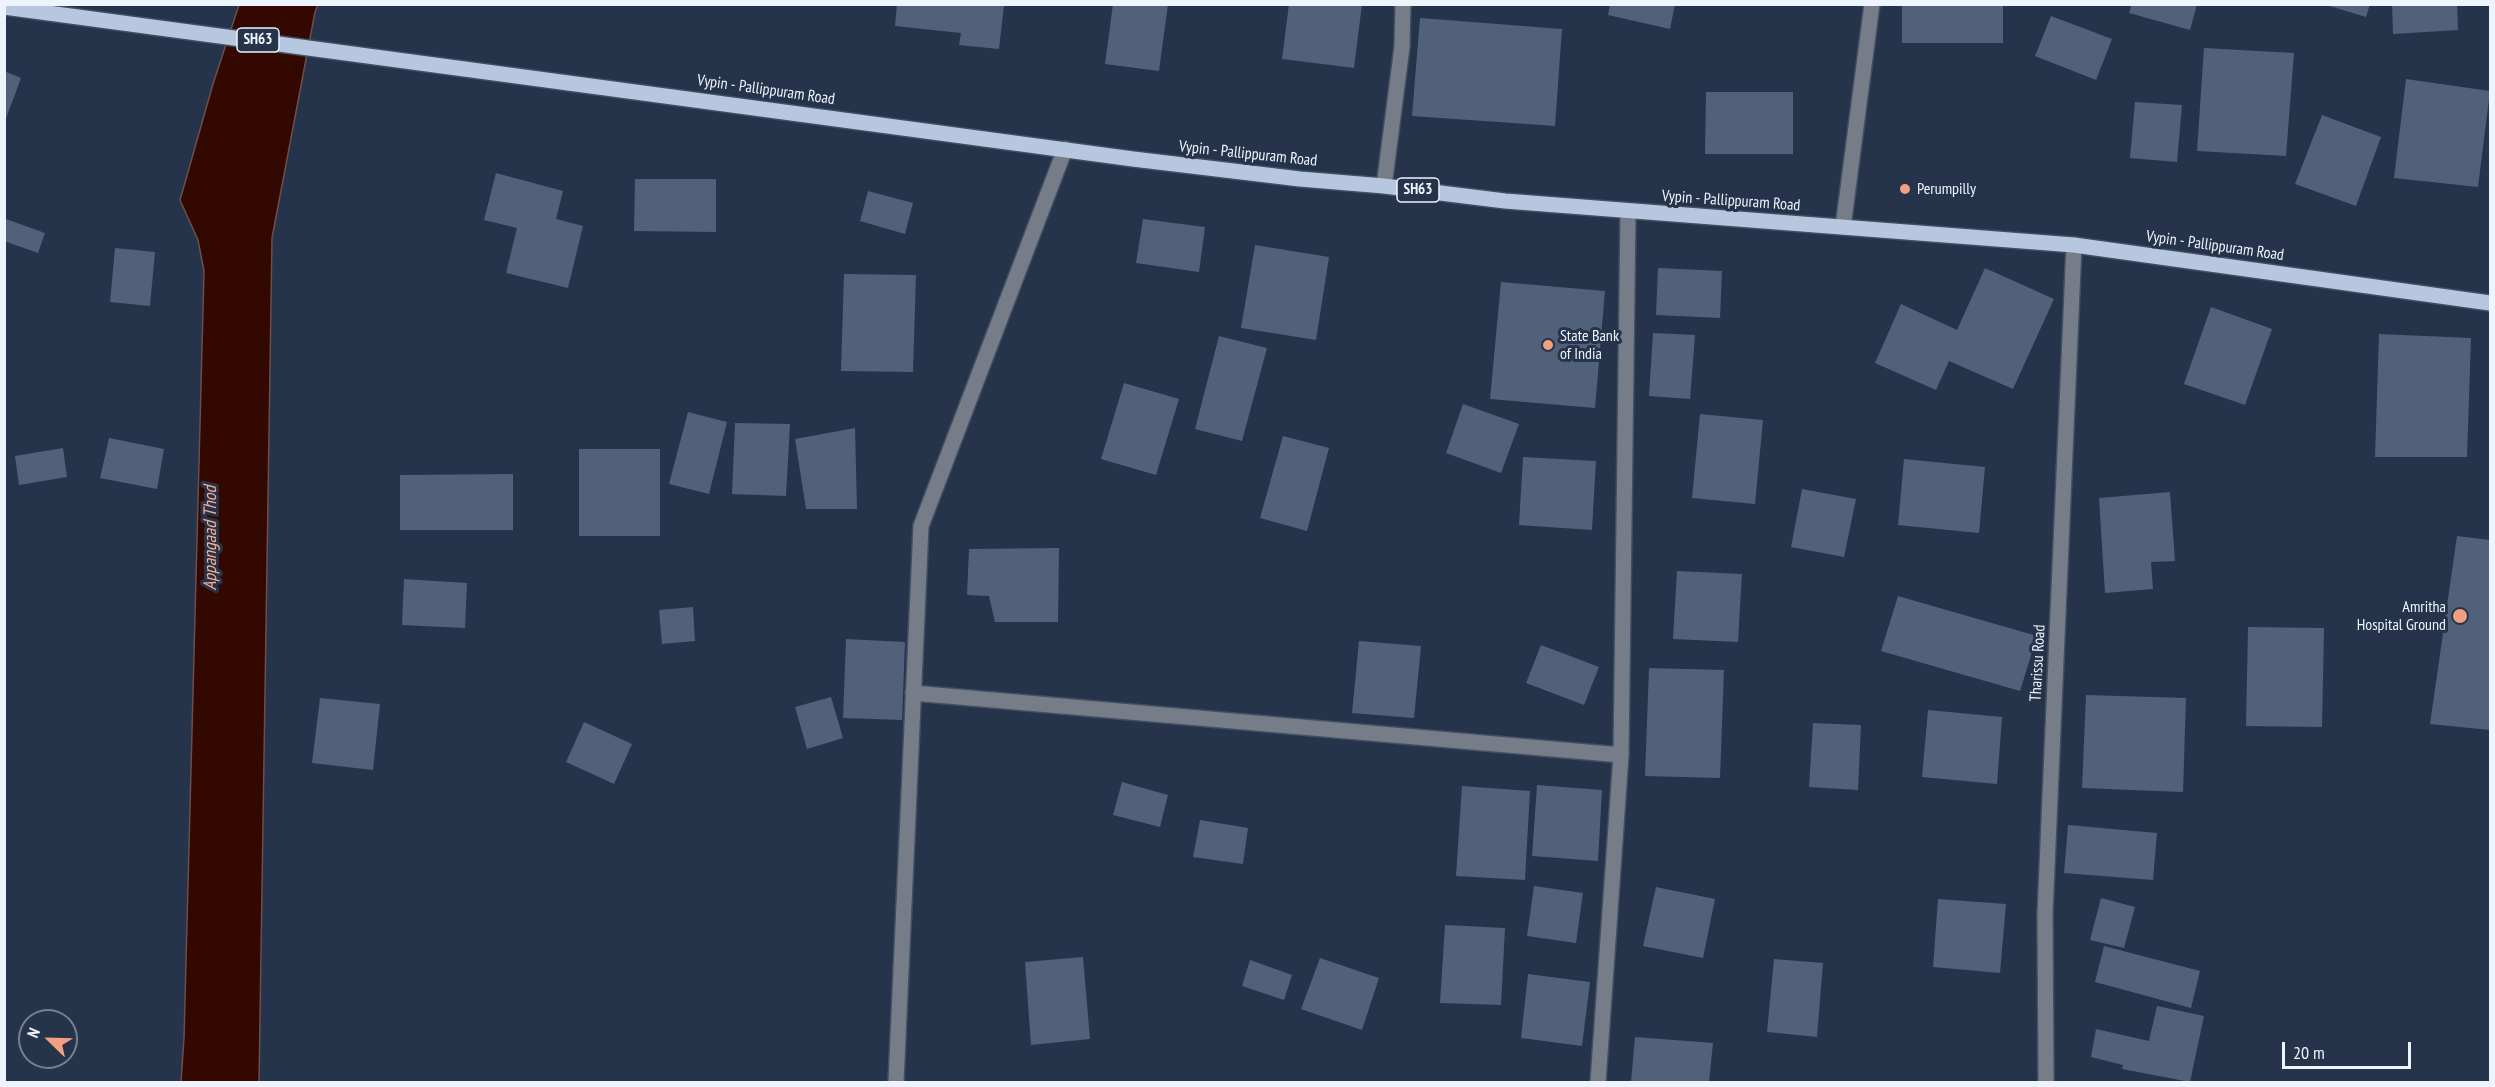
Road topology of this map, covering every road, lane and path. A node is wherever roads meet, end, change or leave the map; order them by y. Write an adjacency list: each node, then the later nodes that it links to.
1 (1403, 4): 5 (street)
2 (1872, 4): 7 (street)
3 (4, 7): 4 (main road, Vypin - Pallippuram Road / SH63)
4 (1065, 149): 5 (main road, Vypin - Pallippuram Road / SH63); 10 (street)
5 (1384, 186): 6 (main road, Vypin - Pallippuram Road / SH63)
6 (1628, 212): 7 (main road, Vypin - Pallippuram Road / SH63); 11 (street)
7 (1843, 227): 8 (main road, Vypin - Pallippuram Road / SH63)
8 (2074, 245): 9 (main road, Vypin - Pallippuram Road / SH63); 14 (street, Tharissu Road)
9 (2490, 303)
10 (913, 693): 11 (street); 12 (street)
11 (1621, 755): 13 (street)
12 (897, 1083)
13 (1598, 1083)
14 (2046, 1083)

